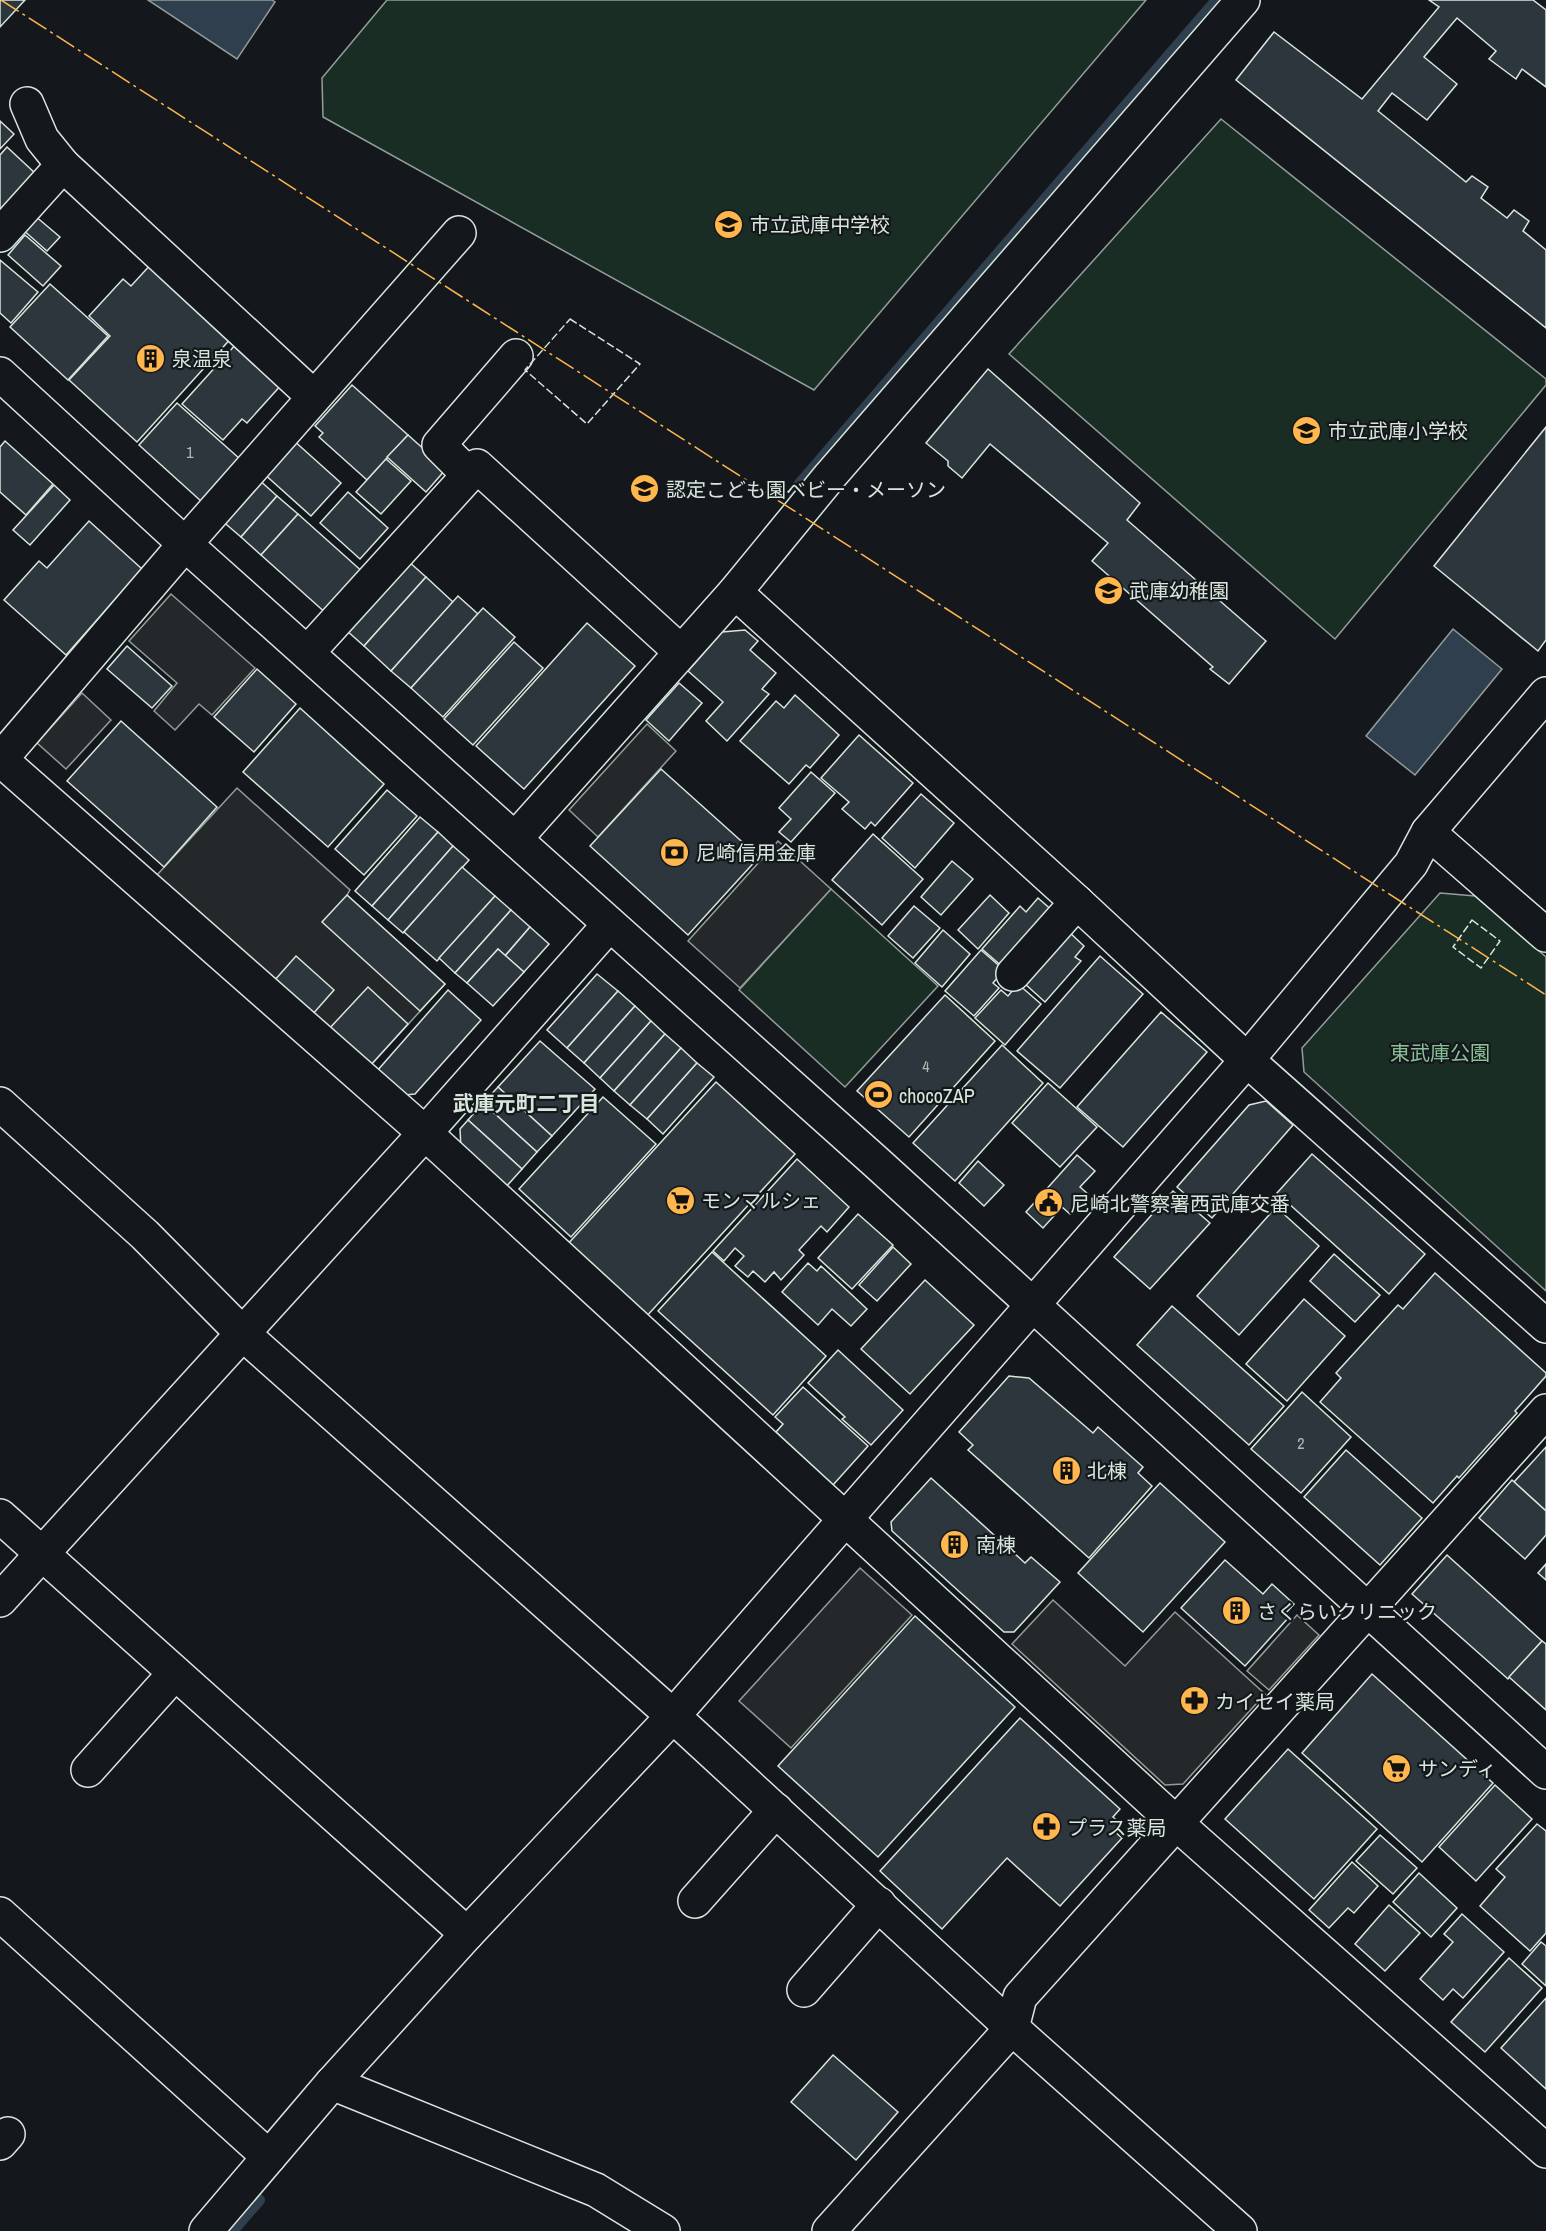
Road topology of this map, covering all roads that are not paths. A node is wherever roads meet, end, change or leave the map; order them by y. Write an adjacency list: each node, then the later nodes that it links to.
1 (1243, 0): 11 (street)
2 (27, 104): 3 (street)
3 (63, 165): 5 (street); 8 (street)
4 (459, 233): 8 (street)
5 (0, 236)
6 (516, 356): 9 (street)
7 (0, 374): 10 (street)
8 (314, 397): 10 (street)
9 (468, 475): 12 (street); 13 (street)
10 (185, 544): 12 (street); 15 (street)
11 (735, 592): 13 (street); 18 (street)
12 (308, 652): 17 (street)
13 (681, 652): 17 (street)
14 (1546, 694): 16 (street)
15 (0, 759): 24 (street)
16 (1428, 832): 20 (street); 22 (street)
17 (515, 839): 19 (street)
18 (1077, 902): 21 (street); 22 (street)
19 (609, 925): 24 (street); 25 (street)
20 (1546, 935)
21 (1012, 974)
22 (1247, 1060): 25 (street); 26 (street)
23 (0, 1104): 27 (street)
24 (425, 1133): 27 (street); 30 (street)
25 (1034, 1305): 30 (street); 33 (street)
26 (1546, 1326)
27 (242, 1333): 31 (street); 35 (street)
28 (1546, 1411): 33 (street)
29 (0, 1516): 31 (street)
30 (845, 1520): 35 (street); 39 (street)
31 (41, 1554): 32 (street); 34 (street)
32 (0, 1600)
33 (1367, 1609): 37 (street); 39 (street)
34 (175, 1673): 36 (street); 43 (street)
35 (673, 1716): 38 (street); 43 (street)
36 (88, 1770)
37 (1546, 1772)
38 (776, 1810): 40 (street); 41 (street)
39 (1176, 1823): 45 (street); 47 (street)
40 (695, 1900)
41 (879, 1904): 44 (street); 45 (street)
42 (0, 1914): 48 (street)
43 (467, 1934): 46 (street)
44 (804, 1990)
45 (1012, 2028): 51 (street); 52 (street)
46 (332, 2083): 48 (street); 50 (street)
47 (1546, 2151)
48 (269, 2157): 49 (street)
49 (206, 2231)
50 (663, 2231)
51 (829, 2231)
52 (1240, 2231)

